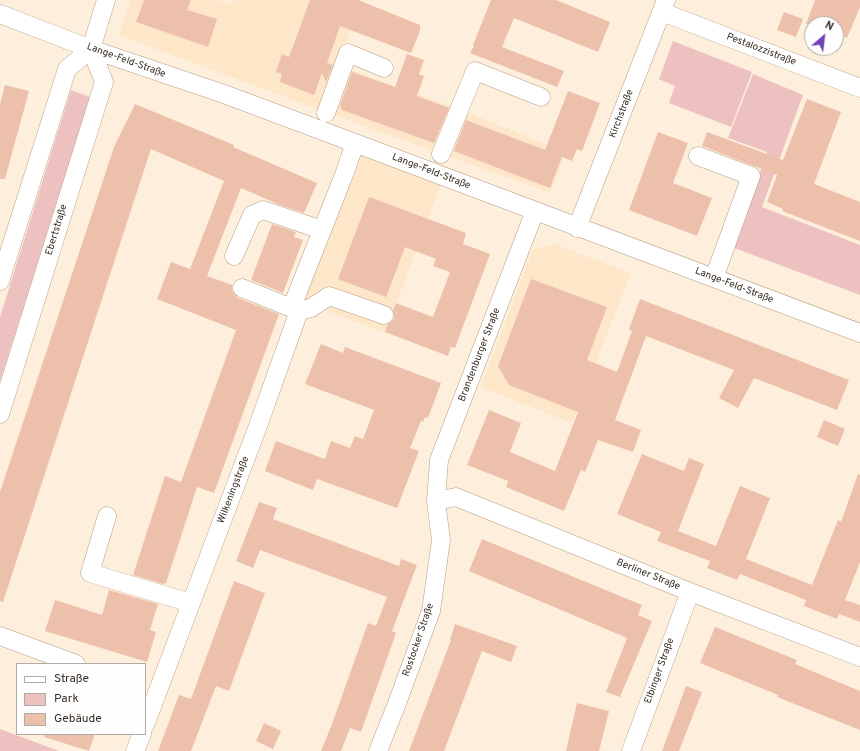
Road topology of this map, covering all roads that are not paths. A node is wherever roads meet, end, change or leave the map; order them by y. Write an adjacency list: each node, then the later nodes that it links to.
1 (106, 0): 4 (street)
2 (664, 6): 6 (street, Pestalozzistraße); 13 (street, Kirchstraße)
3 (0, 14): 4 (street, Lange-Feld-Straße)
4 (91, 49): 9 (street, Lange-Feld-Straße); 17 (street); 22 (street, Ebertstraße)
5 (384, 68): 8 (street)
6 (860, 88)
7 (541, 97): 10 (street)
8 (326, 113)
9 (355, 143): 12 (street, Lange-Feld-Straße); 14 (street, Wilkeningstraße)
10 (441, 154)
11 (698, 156): 16 (street)
12 (535, 211): 13 (street, Lange-Feld-Straße); 23 (street, Brandenburger Straße)
13 (577, 228): 16 (street, Lange-Feld-Straße)
14 (322, 230): 15 (street); 19 (street, Wilkeningstraße)
15 (234, 256)
16 (714, 278): 21 (street, Lange-Feld-Straße)
17 (0, 281)
18 (242, 288): 19 (street)
19 (297, 305): 20 (street); 26 (street, Wilkeningstraße)
20 (384, 315)
21 (860, 334)
22 (0, 414)
23 (436, 501): 25 (street, Berliner Straße); 34 (street, Rostocker Straße)
24 (107, 516): 26 (street)
25 (690, 592): 28 (street, Berliner Straße); 35 (street, Elbinger Straße)
26 (191, 603): 30 (street, Wilkeningstraße)
27 (0, 636): 29 (street)
28 (860, 657)
29 (73, 663)
30 (151, 691): 31 (street, Wilkeningstraße)
31 (146, 719)
32 (142, 735): 33 (street)
33 (135, 751)
34 (378, 751)
35 (631, 751)

